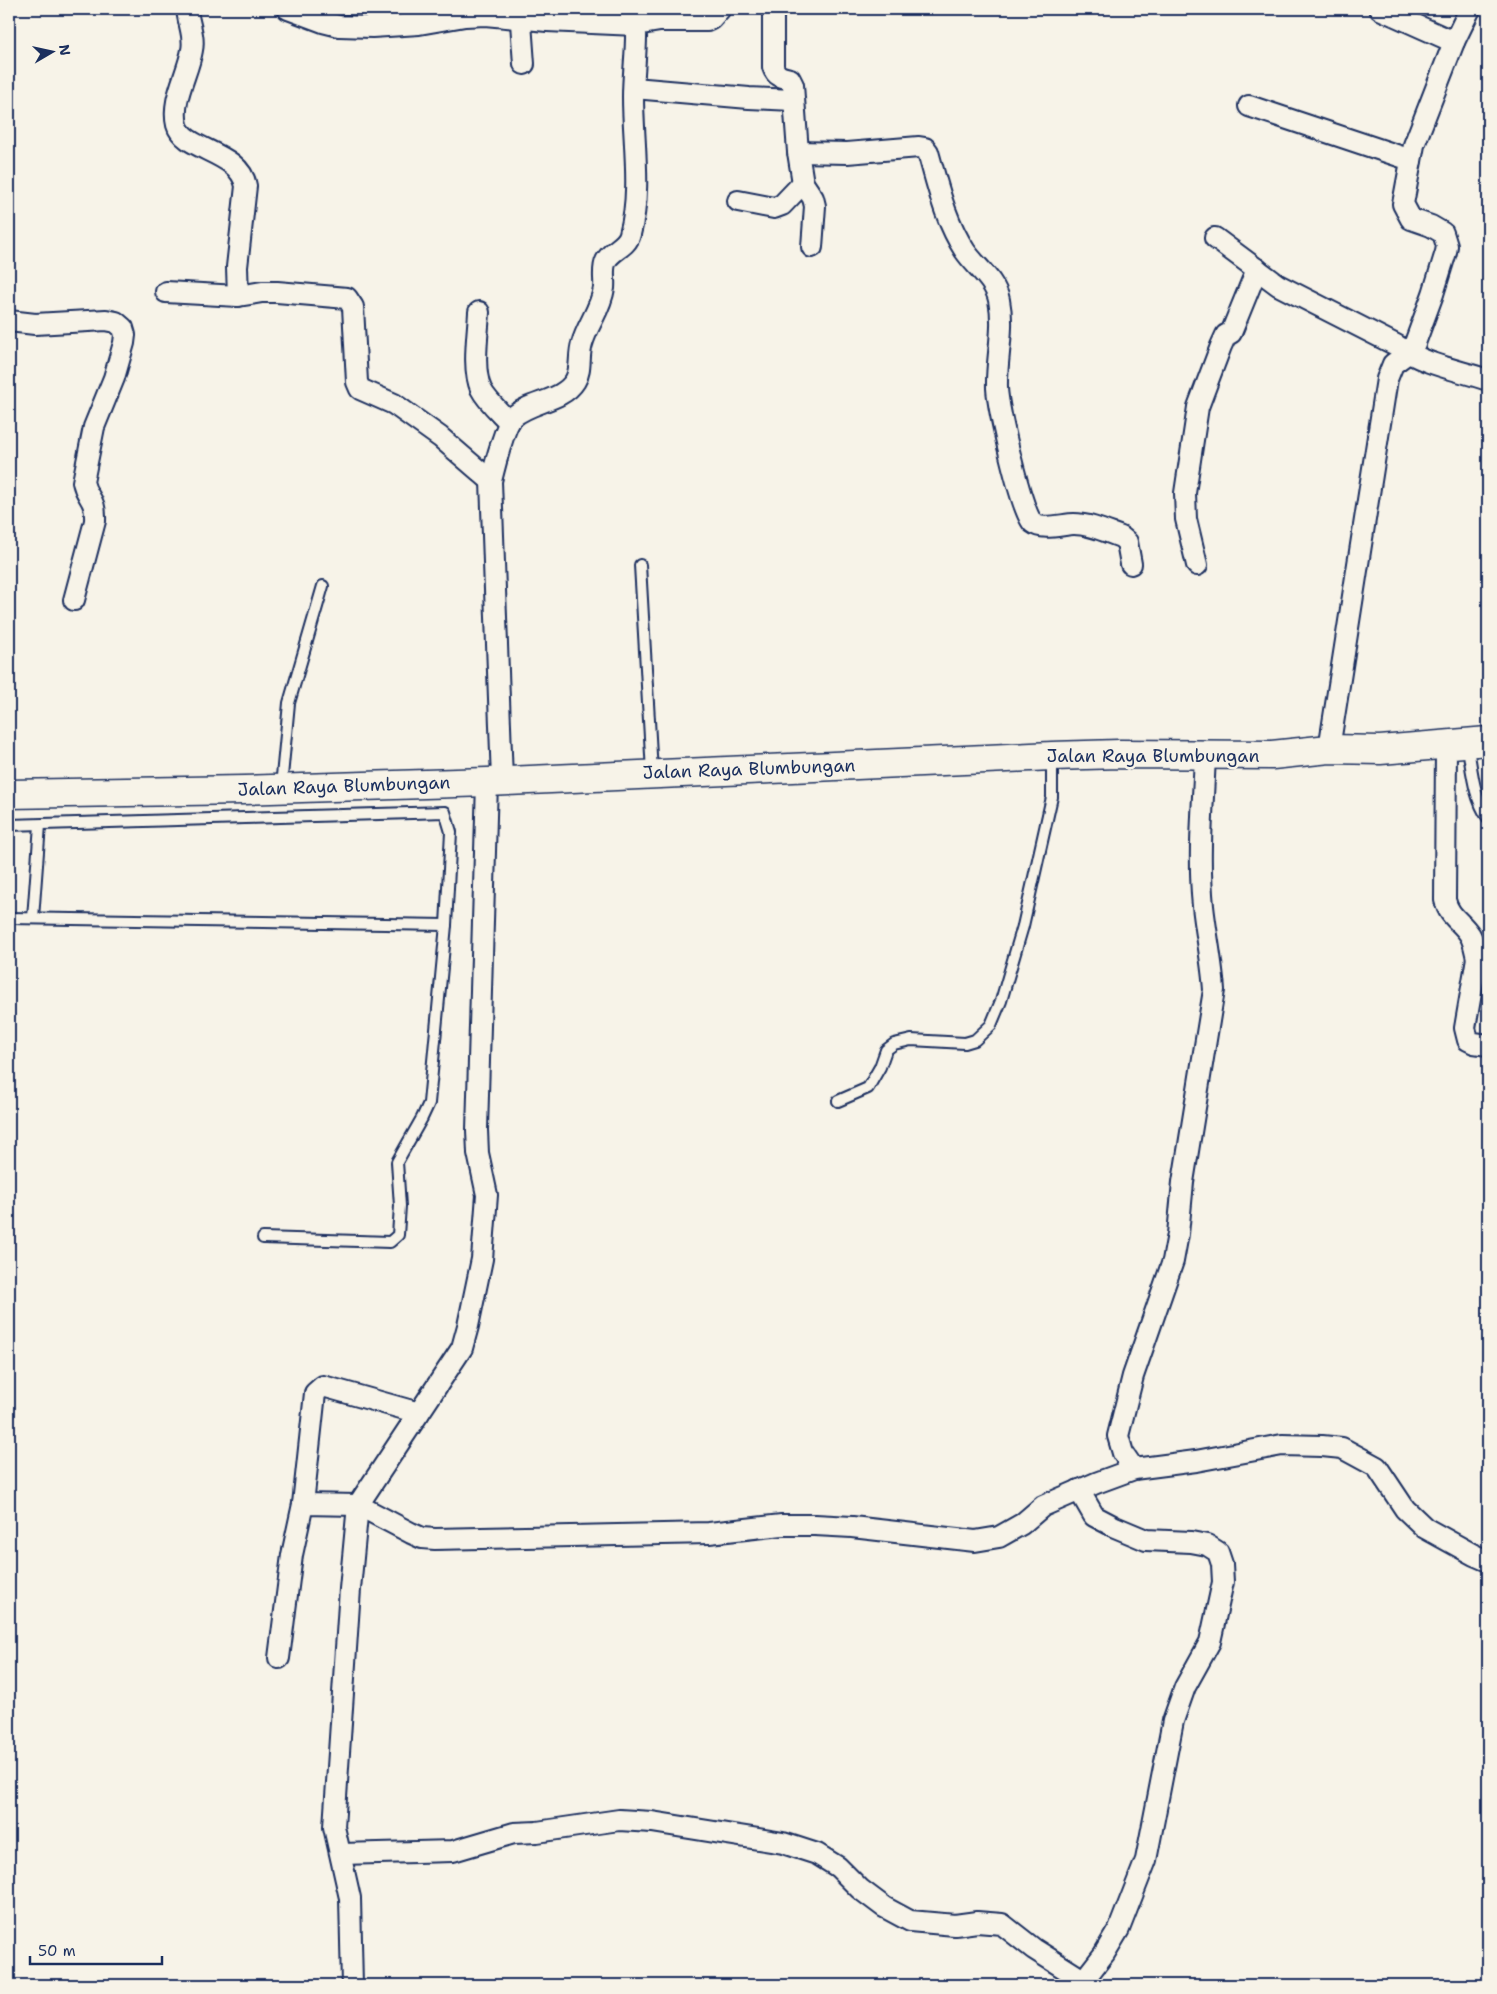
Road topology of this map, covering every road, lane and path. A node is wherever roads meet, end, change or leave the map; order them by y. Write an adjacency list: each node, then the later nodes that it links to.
1 (187, 9): 22 (street)
2 (288, 9): 7 (street)
3 (720, 9): 8 (street)
4 (773, 9): 12 (street)
5 (1380, 9): 9 (street)
6 (1470, 9): 9 (street)
7 (520, 13): 8 (street); 10 (street)
8 (636, 17): 11 (street)
9 (1454, 42): 15 (street)
10 (524, 64)
11 (634, 88): 12 (street); 27 (street)
12 (793, 100): 14 (street)
13 (1249, 106): 15 (street)
14 (798, 152): 16 (street); 29 (street)
15 (1411, 160): 25 (street)
16 (803, 184): 17 (street); 19 (street)
17 (738, 201)
18 (1215, 238): 20 (street)
19 (812, 248)
20 (1257, 270): 25 (street); 31 (street)
21 (166, 292): 22 (street)
22 (238, 296): 28 (street)
23 (479, 312): 27 (street)
24 (9, 321): 33 (street)
25 (1408, 353): 26 (street); 35 (street)
26 (1488, 380)
27 (509, 422): 28 (street)
28 (491, 482): 39 (street)
29 (1131, 564)
30 (640, 565): 38 (lane)
31 (1197, 565)
32 (323, 586): 40 (lane)
33 (74, 600)
34 (1467, 743): 35 (main road, Jalan Raya Blumbungan); 42 (lane); 48 (street)
35 (1329, 749): 37 (main road, Jalan Raya Blumbungan)
36 (1052, 756): 37 (main road, Jalan Raya Blumbungan); 38 (main road, Jalan Raya Blumbungan); 50 (lane)
37 (1205, 756): 53 (street)
38 (652, 773): 39 (main road, Jalan Raya Blumbungan)
39 (494, 781): 40 (main road, Jalan Raya Blumbungan); 52 (street)
40 (281, 788): 41 (main road, Jalan Raya Blumbungan)
41 (9, 794)
42 (1488, 818)
43 (40, 824): 44 (lane); 46 (lane); 47 (lane)
44 (9, 825)
45 (9, 918): 46 (lane)
46 (33, 918): 47 (lane)
47 (446, 925): 51 (lane)
48 (1482, 959): 49 (street)
49 (1488, 1045)
50 (838, 1101)
51 (263, 1238)
52 (419, 1413): 55 (street); 56 (street)
53 (1134, 1469): 54 (street); 57 (street)
54 (1079, 1490): 56 (street); 60 (street)
55 (303, 1504): 56 (street); 58 (street)
56 (358, 1505): 59 (street)
57 (1488, 1561)
58 (279, 1658)
59 (341, 1854): 60 (street); 61 (street)
60 (1084, 1983)
61 (352, 1985)

